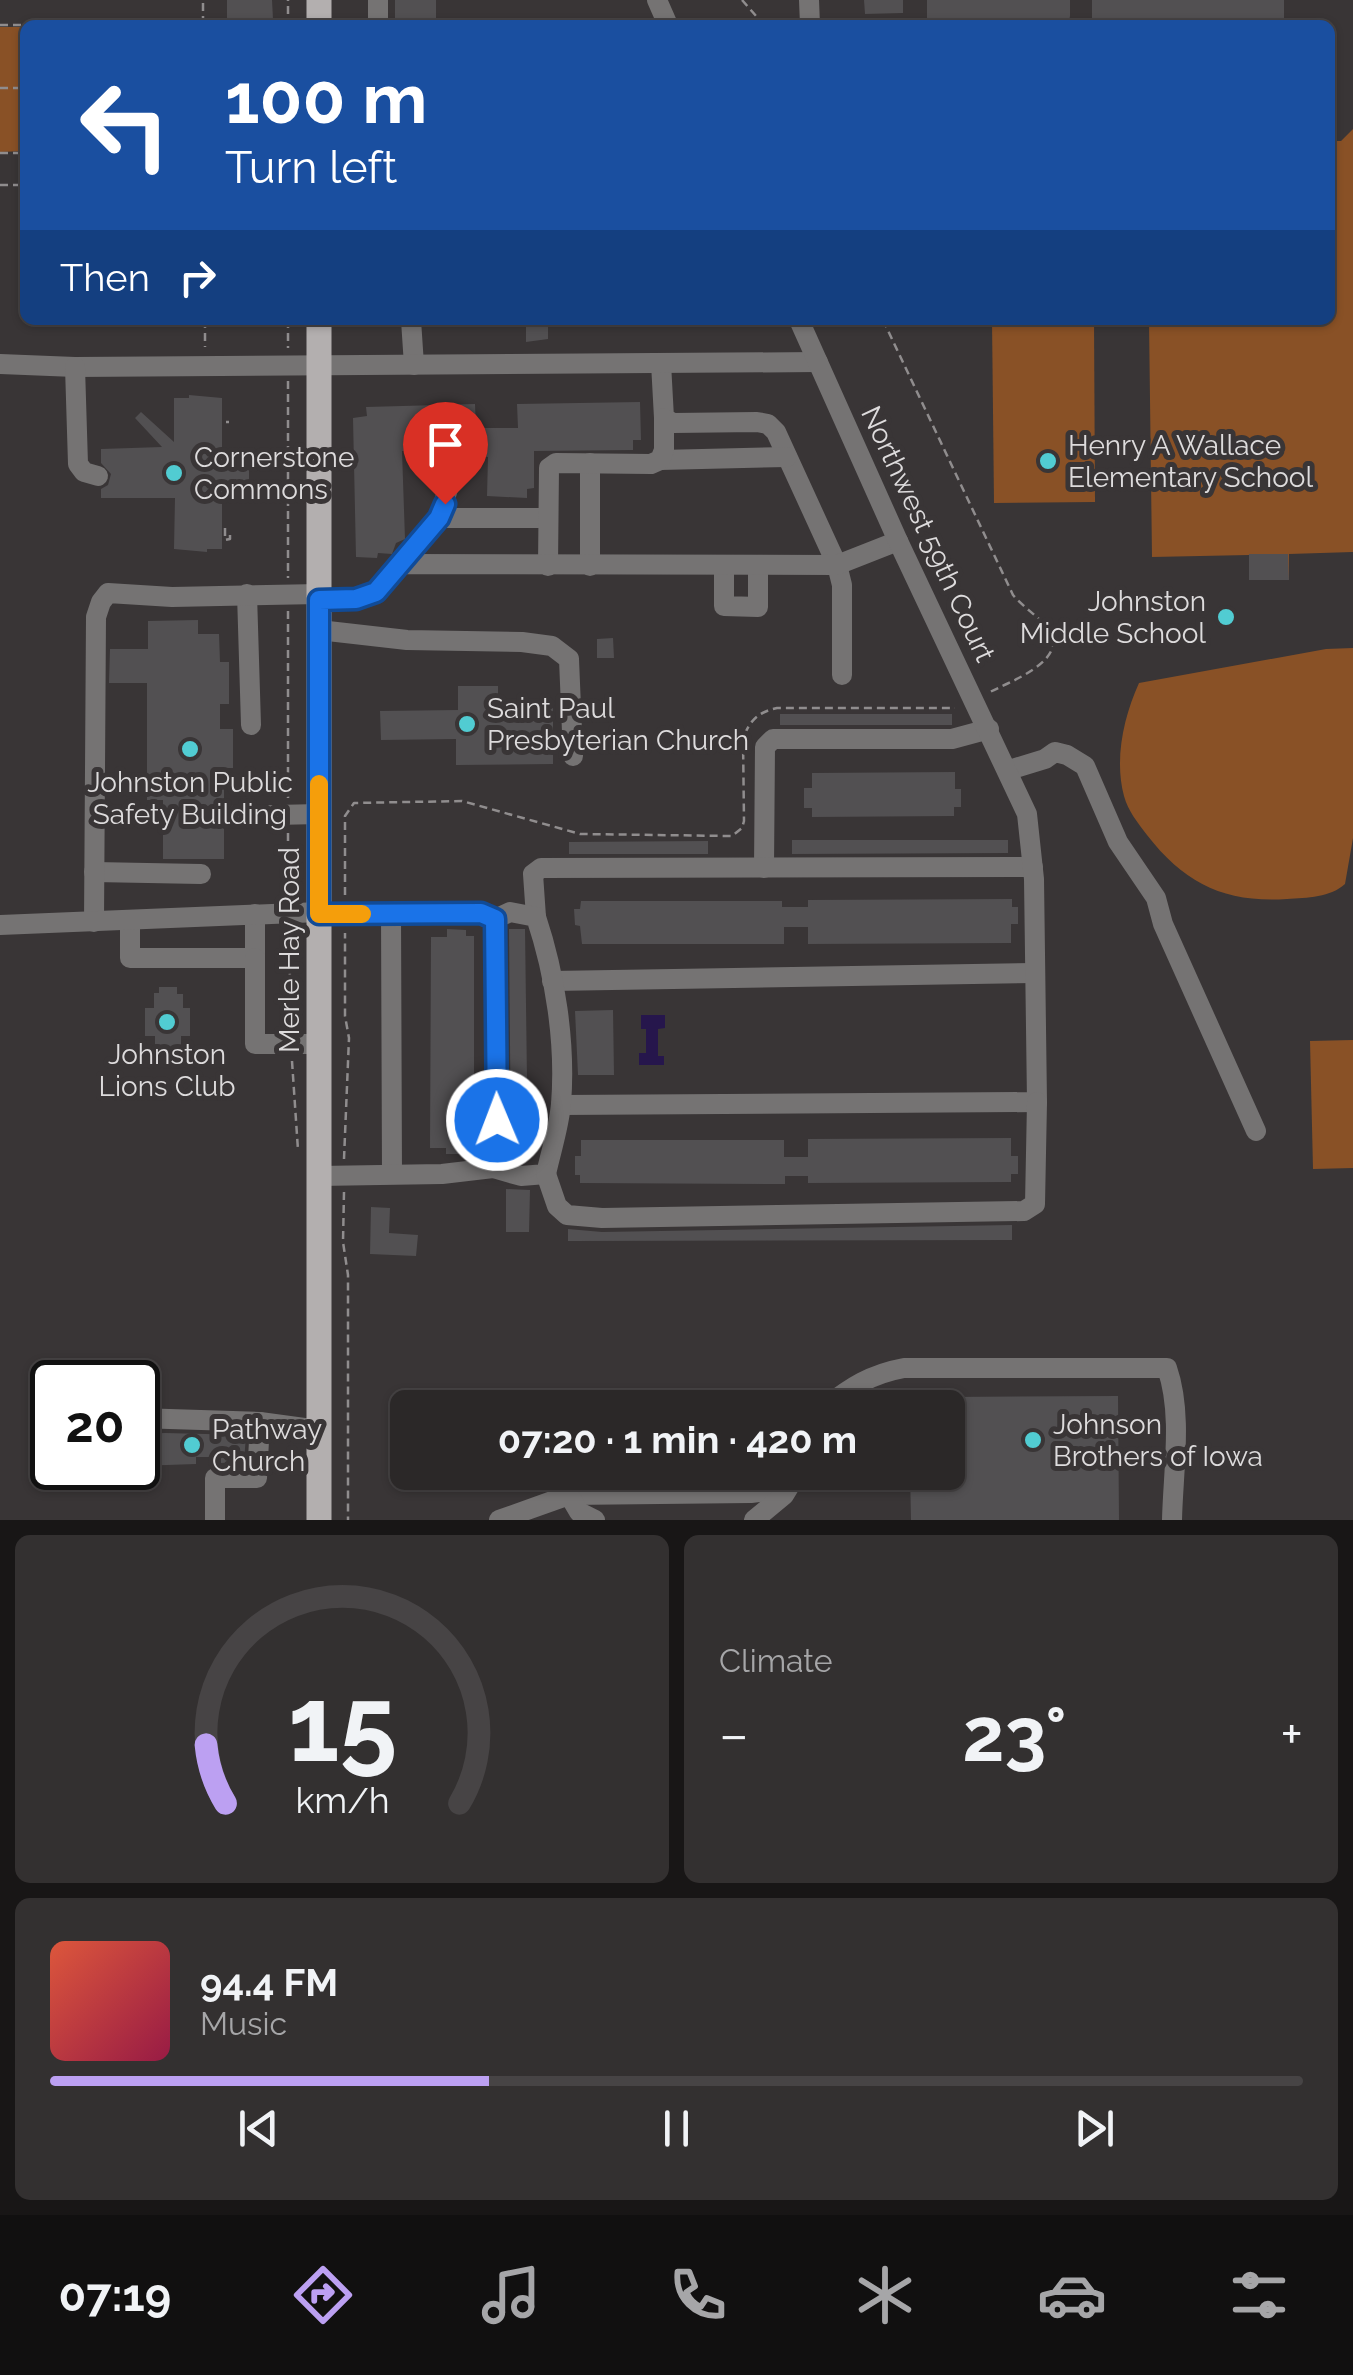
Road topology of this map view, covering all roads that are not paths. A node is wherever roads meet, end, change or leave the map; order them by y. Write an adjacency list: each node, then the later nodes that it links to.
1 (319, 325): 8 (main road, Merle Hay Road)
2 (411, 325): 7 (street)
3 (801, 325): 4 (street, Northwest 59th Court)
4 (818, 362): 5 (street); 18 (street, Northwest 59th Court)
5 (662, 363): 7 (street); 10 (street)
6 (0, 364): 9 (street)
7 (414, 365): 8 (street)
8 (319, 366): 9 (street); 26 (main road, Merle Hay Road)
9 (75, 367): 14 (street)
10 (664, 418): 11 (street); 12 (street)
11 (787, 457): 12 (street); 20 (street)
12 (660, 460): 13 (street)
13 (590, 464): 17 (street); 22 (street)
14 (98, 476)
15 (448, 490): 16 (street)
16 (439, 518): 17 (street); 19 (street)
17 (548, 518): 21 (street)
18 (898, 541): 20 (street); 30 (street, Northwest 59th Court)
19 (402, 564): 21 (street); 26 (street)
20 (837, 565): 24 (street); 28 (street)
21 (548, 566): 22 (street)
22 (590, 566): 23 (street)
23 (724, 566): 24 (street); 24 (street)
24 (758, 566)
25 (247, 594): 26 (street); 29 (street); 37 (street)
26 (319, 597): 27 (main road, Merle Hay Road)
27 (319, 630): 31 (street); 33 (main road, Merle Hay Road)
28 (842, 675)
29 (251, 726)
30 (989, 729): 32 (street, Northwest 59th Court); 35 (street)
31 (573, 756)
32 (1009, 770): 36 (street, Northwest 59th Court); 53 (street)
33 (319, 814): 34 (street); 39 (main road, Merle Hay Road)
34 (228, 816)
35 (764, 868): 36 (street); 42 (street)
36 (1033, 868): 48 (street, Northwest 59th Court)
37 (94, 872): 38 (street); 45 (street)
38 (201, 874)
39 (319, 913): 40 (street); 41 (street); 50 (main road, Merle Hay Road)
40 (391, 913): 43 (street); 55 (street)
41 (255, 914): 44 (street); 47 (street)
42 (536, 917): 43 (street); 49 (street)
43 (495, 919): 54 (street)
44 (130, 920): 45 (street); 47 (street)
45 (94, 922): 46 (street)
46 (0, 925)
47 (255, 958): 50 (street)
48 (1035, 973): 49 (street); 51 (street, Northwest 59th Court)
49 (552, 981): 52 (street)
50 (319, 1044): 57 (main road, Merle Hay Road)
51 (1037, 1102): 52 (street); 56 (street, Northwest 59th Court)
52 (561, 1104): 56 (street)
53 (1256, 1131)
54 (492, 1168): 55 (street); 56 (street)
55 (392, 1174): 57 (street)
56 (546, 1174)
57 (319, 1176): 61 (main road, Merle Hay Road)
58 (848, 1390): 70 (street)
59 (160, 1419): 60 (street)
60 (260, 1422): 61 (street); 65 (street)
61 (319, 1430): 66 (main road, Merle Hay Road)
62 (761, 1490): 64 (street)
63 (783, 1490): 69 (street)
64 (570, 1495): 67 (street); 68 (street)
65 (216, 1520)
66 (319, 1520)
67 (499, 1520)
68 (595, 1520)
69 (754, 1520)
70 (1172, 1520)

